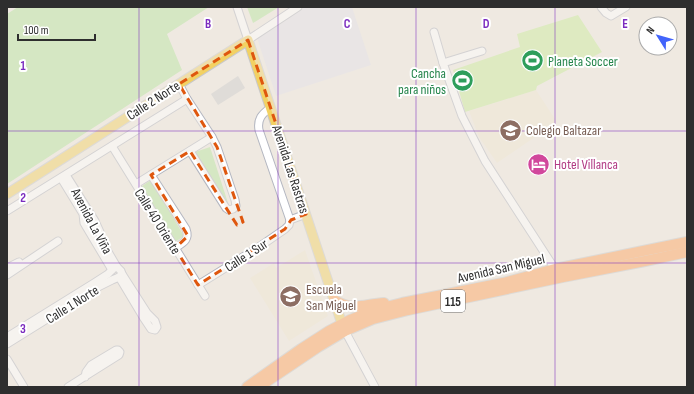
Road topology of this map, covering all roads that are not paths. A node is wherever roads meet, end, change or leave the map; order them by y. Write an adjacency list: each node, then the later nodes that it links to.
1 (237, 7): 6 (street, Avenida Las Rastras)
2 (298, 7): 6 (street, Calle 2 Norte)
3 (601, 7): 4 (street)
4 (626, 7)
5 (434, 32): 8 (street)
6 (248, 40): 9 (main road, Calle 2 Norte); 11 (main road, Avenida Las Rastras)
7 (482, 51): 8 (street)
8 (443, 63): 31 (street)
9 (179, 84): 10 (street); 18 (main road, Calle 2 Norte)
10 (187, 99): 12 (street); 13 (street, Calle 2 Norte)
11 (270, 108): 22 (main road, Avenida Las Rastras); 23 (street)
12 (212, 137): 14 (street); 14 (street)
13 (112, 146): 16 (street, Calle 2 Norte); 17 (street, Calle 40 Oriente)
14 (190, 151): 15 (street)
15 (151, 175): 17 (street); 26 (street)
16 (64, 176): 20 (street, Calle 2 Norte); 30 (street, Avenida La Viña)
17 (136, 184): 26 (street, Calle 40 Oriente)
18 (7, 194)
19 (7, 204): 20 (street)
20 (17, 205): 21 (street, Calle 2 Norte)
21 (7, 211)
22 (306, 214): 23 (street); 37 (main road, Avenida Las Rastras)
23 (290, 220): 35 (street, Calle 1 Sur)
24 (58, 241): 28 (street)
25 (687, 242): 31 (highway, Avenida San Miguel / 115)
26 (175, 248): 35 (street, Calle 40 Oriente)
27 (687, 252): 34 (highway, Avenida San Miguel / 115)
28 (27, 262): 29 (street); 32 (street)
29 (7, 268)
30 (114, 269): 33 (street, Avenida La Viña); 40 (street, Calle 1 Norte)
31 (555, 269): 34 (highway); 38 (highway, Avenida San Miguel / 115)
32 (7, 275)
33 (119, 276): 33 (street); 42 (street, Calle 1 Norte)
34 (563, 277): 39 (highway, Avenida San Miguel / 115)
35 (198, 285): 36 (street, Calle 40 Oriente)
36 (205, 296)
37 (334, 300): 38 (highway); 39 (main road, Avenida Las Rastras)
38 (402, 303): 39 (highway, Avenida San Miguel / 115)
39 (344, 327): 47 (highway, Avenida San Miguel / 115); 48 (highway, Avenida San Miguel / 115); 49 (street)
40 (7, 337)
41 (7, 340): 42 (street)
42 (7, 344)
43 (7, 359): 45 (street)
44 (85, 377): 44 (street); 46 (street)
45 (24, 387)
46 (68, 387)
47 (246, 387)
48 (258, 387)
49 (376, 387)

